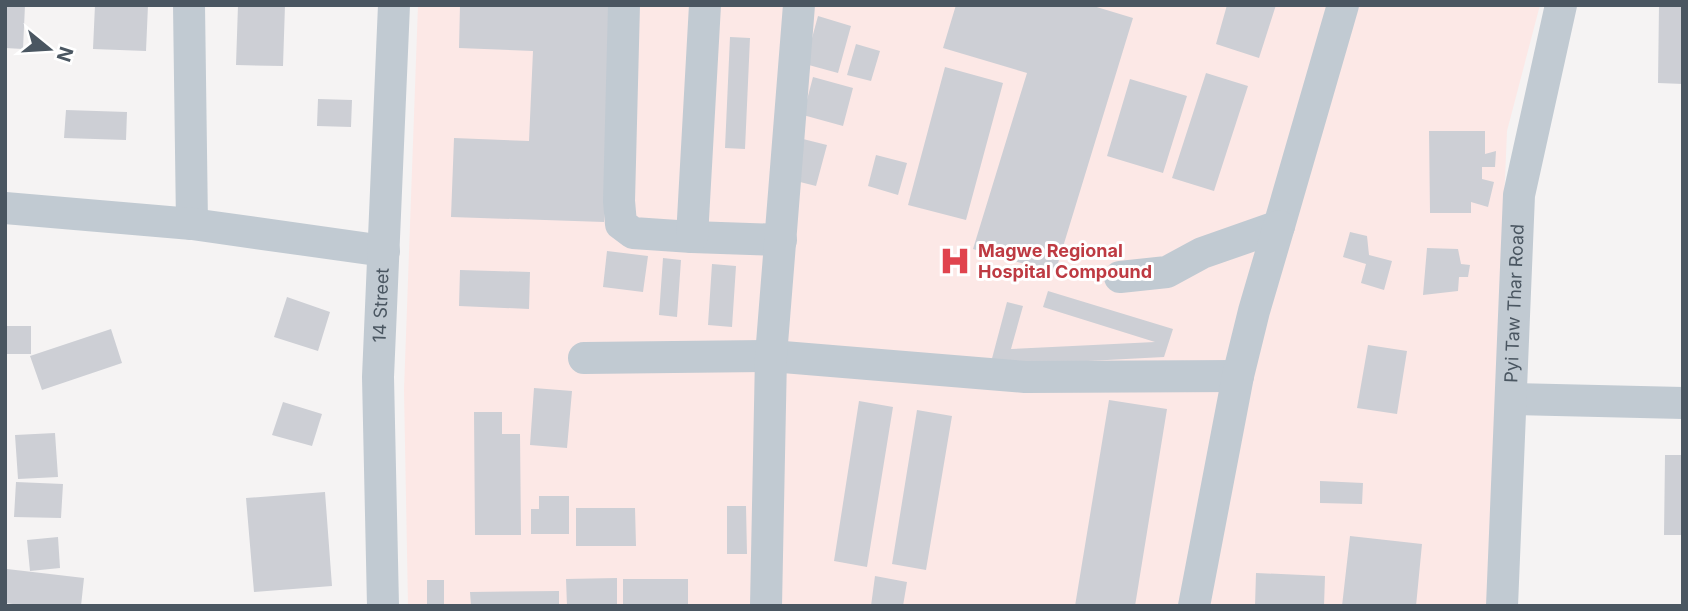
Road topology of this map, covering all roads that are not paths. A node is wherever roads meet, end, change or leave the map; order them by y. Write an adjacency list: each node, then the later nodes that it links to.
1 (189, 5): 9 (street)
2 (394, 5): 13 (street, 14 Street)
3 (624, 5): 11 (street)
4 (705, 5): 11 (street)
5 (799, 5): 12 (street)
6 (1343, 5): 10 (street)
7 (1561, 5): 18 (street, Pyi Taw Thar Road)
8 (5, 208): 9 (street)
9 (192, 224): 13 (street)
10 (1279, 226): 14 (street); 17 (street)
11 (692, 237): 12 (street)
12 (780, 240): 15 (street)
13 (384, 251): 20 (street, 14 Street)
14 (1120, 277)
15 (772, 356): 16 (street); 17 (street); 21 (street)
16 (584, 358)
17 (1238, 376): 22 (street)
18 (1511, 399): 19 (street); 23 (street, Pyi Taw Thar Road)
19 (1683, 404)
20 (383, 606)
21 (766, 606)
22 (1194, 606)
23 (1502, 606)

